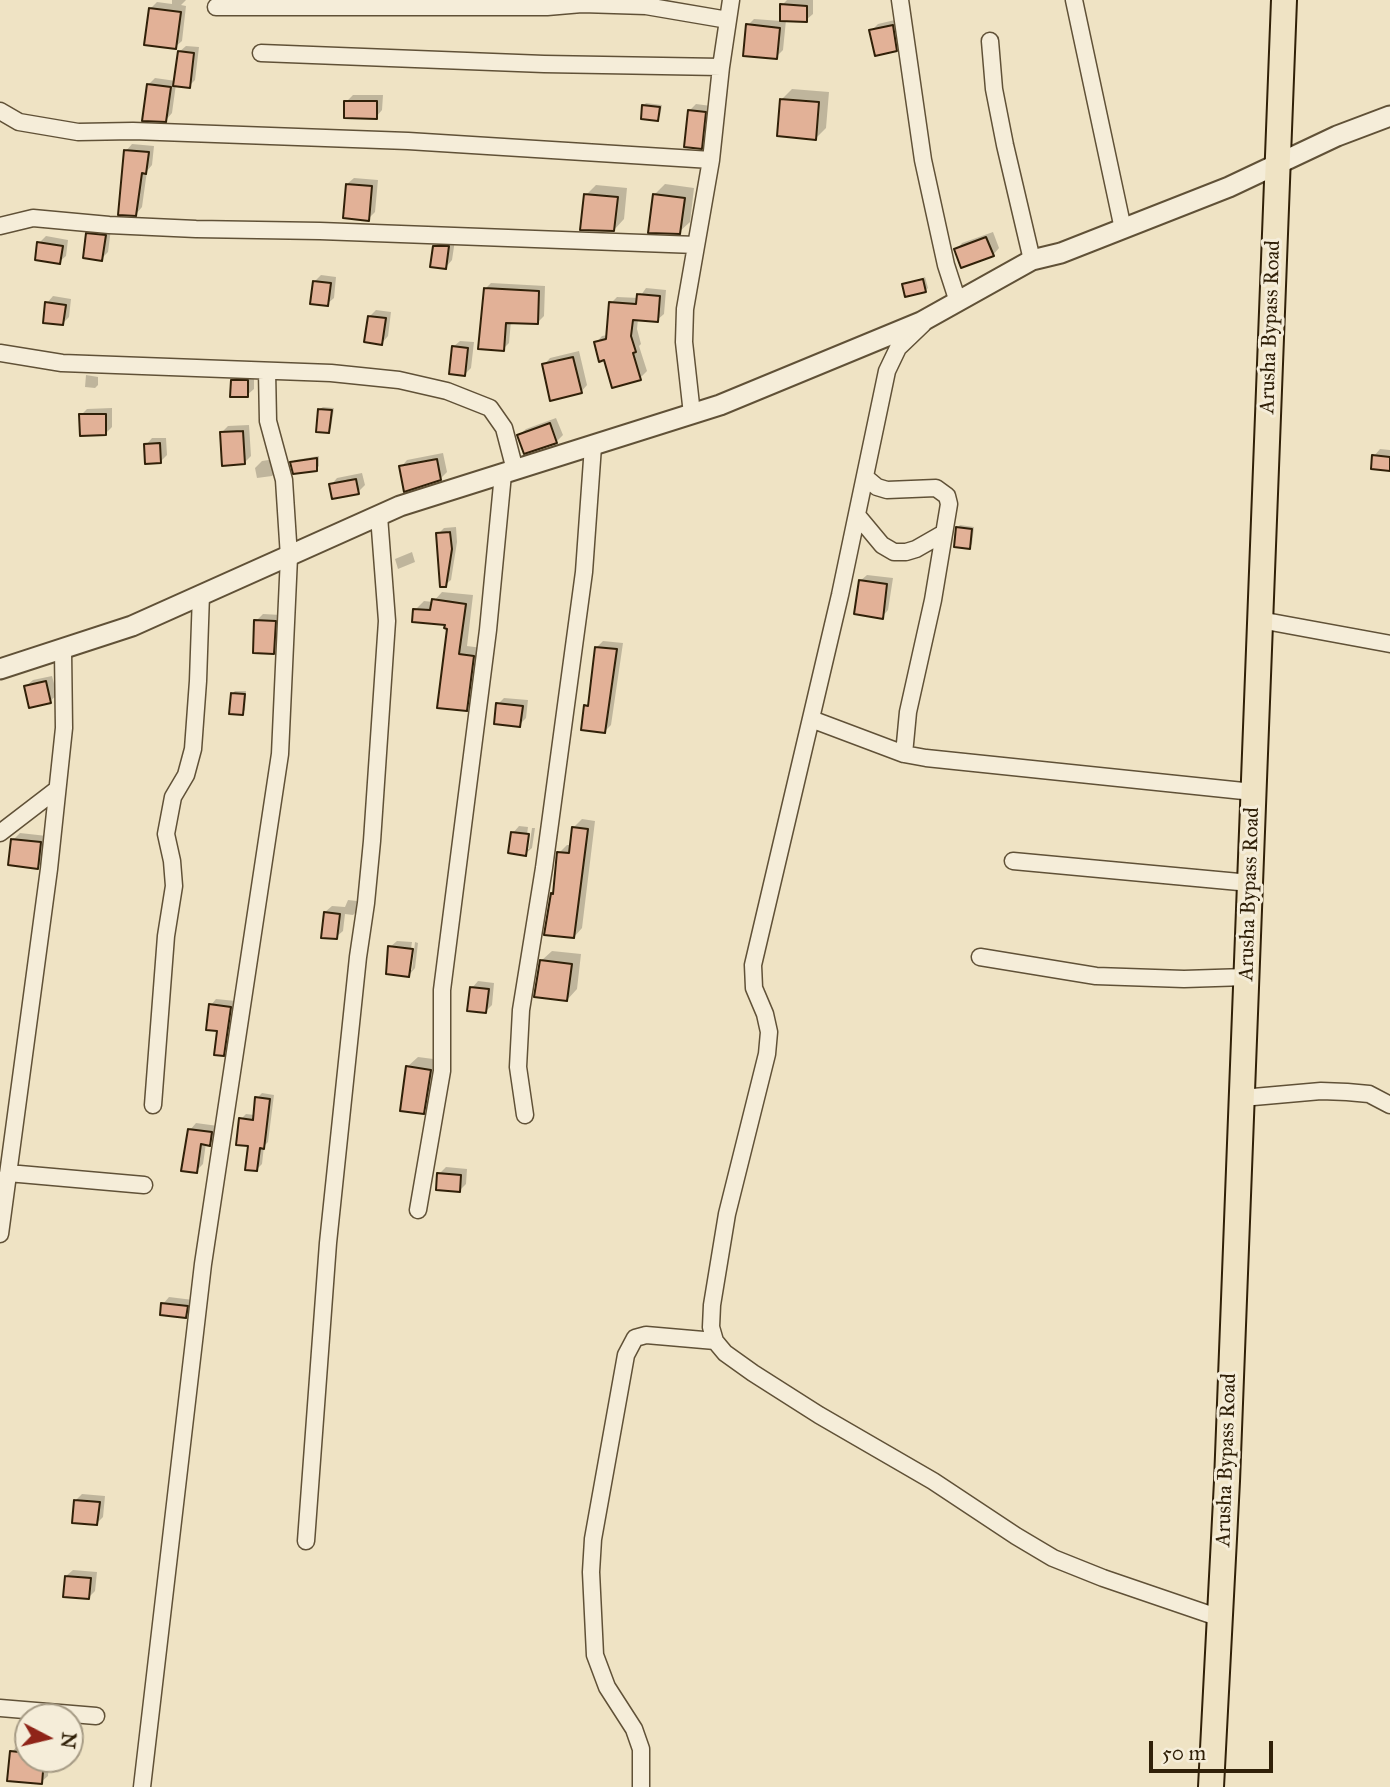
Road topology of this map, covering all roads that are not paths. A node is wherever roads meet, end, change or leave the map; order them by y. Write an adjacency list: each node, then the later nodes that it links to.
1 (731, 0): 6 (street)
2 (900, 0): 18 (street)
3 (1074, 0): 15 (street)
4 (1284, 0): 13 (main road, Arusha Bypass Road)
5 (216, 7): 6 (street)
6 (728, 20): 9 (street)
7 (990, 41): 17 (street)
8 (261, 53): 9 (street)
9 (721, 67): 12 (street)
10 (0, 111): 12 (street)
11 (1390, 117): 13 (street)
12 (711, 160): 16 (street)
13 (1278, 164): 15 (street); 31 (main road, Arusha Bypass Road)
14 (0, 226): 16 (street)
15 (1123, 229): 17 (street)
16 (696, 245): 22 (street)
17 (1032, 260): 18 (street)
18 (958, 302): 19 (street)
19 (930, 318): 22 (street); 25 (street)
20 (0, 353): 21 (street)
21 (267, 371): 24 (street); 29 (street)
22 (692, 414): 23 (street)
23 (593, 446): 24 (street); 47 (street)
24 (509, 472): 27 (street); 50 (street)
25 (865, 477): 26 (street); 28 (street)
26 (857, 515): 28 (street); 35 (street)
27 (379, 516): 29 (street); 53 (street)
28 (944, 533): 36 (street)
29 (289, 557): 30 (street); 57 (street)
30 (201, 594): 33 (street); 45 (street)
31 (1260, 620): 32 (street); 38 (main road, Arusha Bypass Road)
32 (1390, 644)
33 (63, 649): 34 (street); 37 (street)
34 (0, 668)
35 (811, 719): 36 (street); 52 (street)
36 (904, 754): 38 (street)
37 (56, 790): 39 (street); 48 (street)
38 (1254, 792): 41 (main road, Arusha Bypass Road)
39 (0, 833)
40 (1013, 861): 41 (street)
41 (1250, 883): 43 (main road, Arusha Bypass Road)
42 (980, 957): 43 (street)
43 (1246, 977): 44 (main road, Arusha Bypass Road)
44 (1242, 1098): 46 (street); 54 (main road, Arusha Bypass Road)
45 (153, 1105)
46 (1390, 1105)
47 (525, 1115)
48 (8, 1173): 49 (street); 51 (street)
49 (144, 1185)
50 (418, 1210)
51 (0, 1234)
52 (715, 1341): 54 (street); 58 (street)
53 (306, 1541)
54 (1220, 1618): 59 (main road, Arusha Bypass Road)
55 (0, 1708): 56 (street)
56 (96, 1716)
57 (142, 1787)
58 (641, 1787)
59 (1211, 1787)

